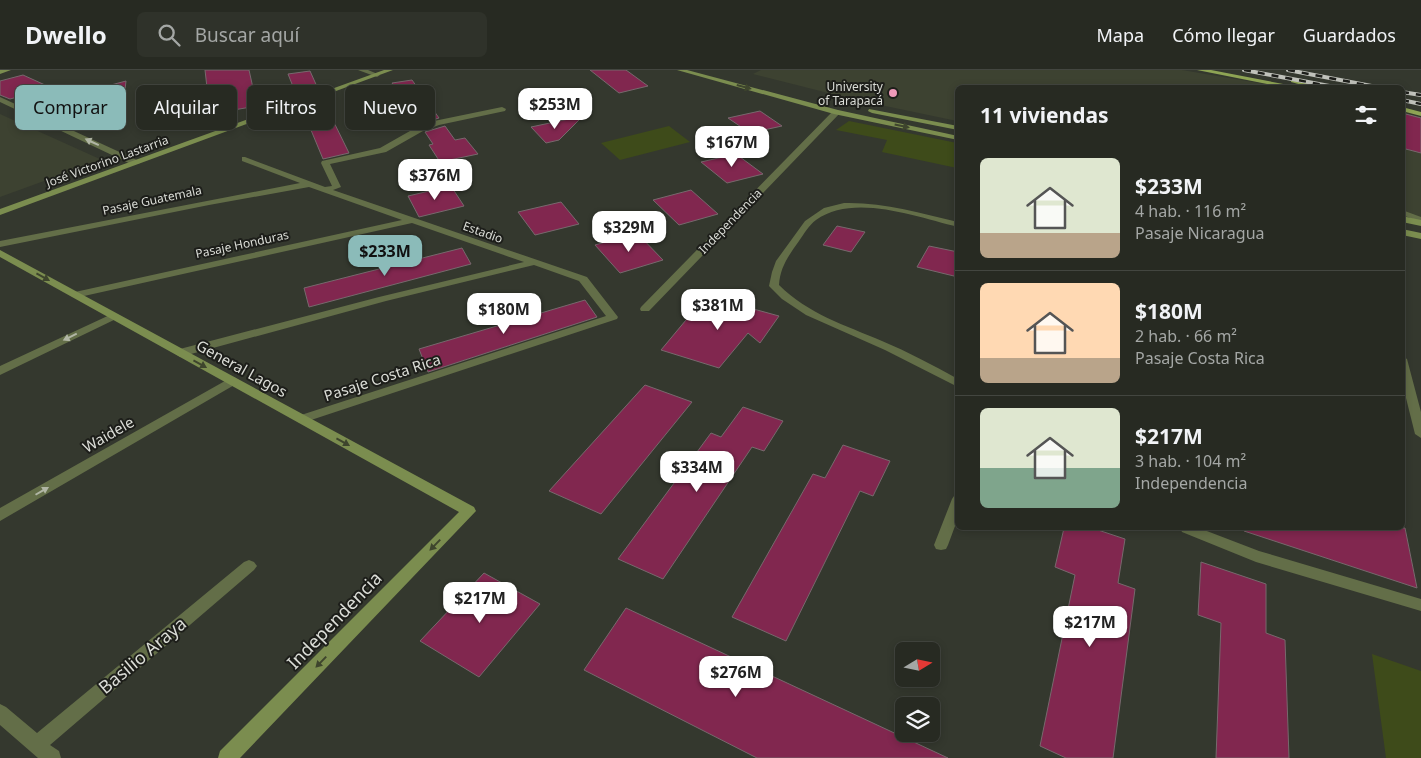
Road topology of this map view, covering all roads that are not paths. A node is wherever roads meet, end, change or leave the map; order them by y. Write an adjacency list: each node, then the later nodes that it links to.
1 (8, 70): 8 (main road)
2 (360, 70): 9 (street)
3 (390, 70): 9 (main road, José Victorino Lastarria)
4 (680, 70): 17 (main road, one-way to 17)
5 (707, 70): 19 (main road)
6 (1200, 70): 10 (main road)
7 (1228, 70): 11 (main road)
8 (0, 72)
9 (377, 75): 22 (main road, José Victorino Lastarria)
10 (1284, 85)
11 (1309, 85)
12 (0, 99): 22 (street, one-way to 12)
13 (1405, 106): 15 (main road)
14 (502, 109): 24 (street)
15 (1421, 109)
16 (1405, 110): 18 (main road)
17 (837, 112): 20 (main road, one-way to 20); 38 (street, Independencia)
18 (1421, 114)
19 (955, 127)
20 (955, 137)
21 (245, 159): 23 (street, Estadio)
22 (136, 162): 25 (main road, José Victorino Lastarria)
23 (310, 184): 24 (street, Estadio); 34 (street, Pasaje Guatemala)
24 (324, 190): 27 (street, Estadio)
25 (0, 212)
26 (1405, 213): 28 (lane)
27 (414, 220): 36 (street, Estadio); 37 (street, Pasaje Honduras)
28 (1421, 220)
29 (1405, 221): 31 (main road)
30 (955, 224): 45 (lane)
31 (1421, 224)
32 (1405, 233): 33 (main road)
33 (1421, 236)
34 (0, 244)
35 (0, 253): 37 (main road, General Lagos, one-way to 37)
36 (531, 263): 40 (street, Estadio); 41 (street)
37 (75, 294): 39 (main road, General Lagos)
38 (645, 309)
39 (114, 316): 41 (main road, General Lagos); 42 (street, one-way to 42)
40 (613, 317): 46 (street, Pasaje Costa Rica)
41 (180, 352): 44 (main road, General Lagos, one-way to 44)
42 (0, 371)
43 (1405, 371): 47 (lane)
44 (232, 381): 46 (main road, General Lagos); 50 (street, Waidele, one-way to 44)
45 (955, 382)
46 (302, 419): 49 (main road, General Lagos, one-way to 49)
47 (1421, 434)
48 (955, 507): 52 (lane)
49 (469, 511): 58 (main road, Independencia, one-way to 58)
50 (0, 515)
51 (1192, 530): 54 (lane)
52 (941, 545)
53 (249, 566): 56 (street, Basilio Araya)
54 (1421, 605)
55 (3, 720): 56 (street)
56 (36, 745): 57 (street)
57 (52, 758)
58 (227, 758)

